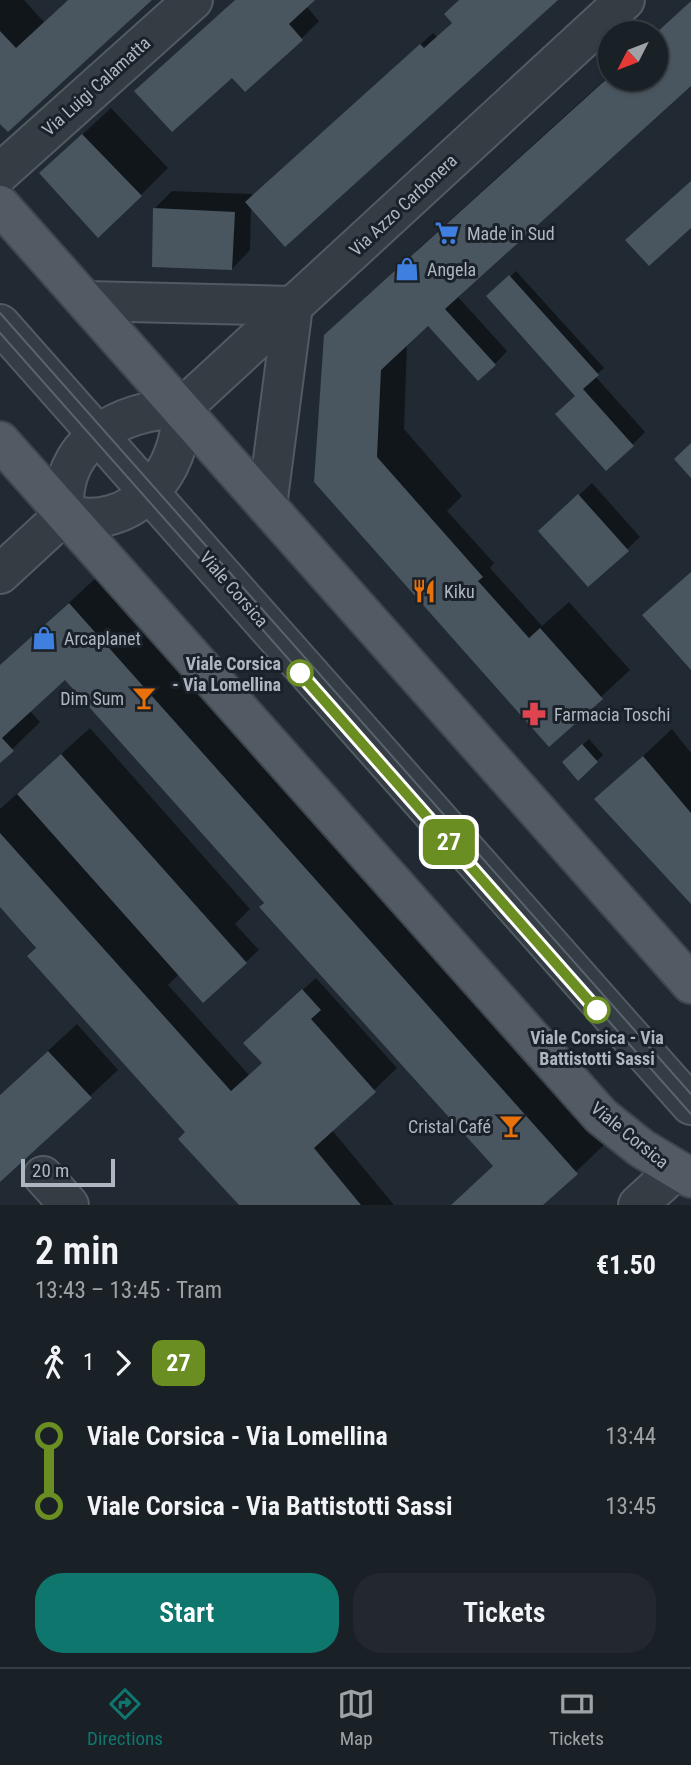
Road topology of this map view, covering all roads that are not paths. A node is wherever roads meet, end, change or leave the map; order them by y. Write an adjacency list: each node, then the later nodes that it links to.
1 (192, 0): 3 (street, Via Luigi Calamatta)
2 (625, 0): 6 (street, Via Azzo Carbonera)
3 (0, 173)
4 (0, 205): 5 (main road)
5 (86, 301): 6 (street); 8 (main road)
6 (293, 306): 8 (street, Via Azzo Carbonera); 12 (street)
7 (0, 324): 9 (street, Viale Corsica)
8 (181, 409): 9 (street); 11 (street); 12 (main road)
9 (98, 435): 11 (street, Viale Corsica); 13 (street)
10 (0, 441): 13 (main road, Viale Corsica)
11 (149, 493): 13 (street); 16 (street, Viale Corsica)
12 (267, 506): 15 (main road)
13 (65, 514): 14 (street); 17 (main road, Viale Corsica)
14 (0, 574)
15 (691, 984)
16 (691, 1105)
17 (686, 1168): 20 (street)
18 (43, 1176): 19 (street)
19 (69, 1205)
20 (638, 1205)

